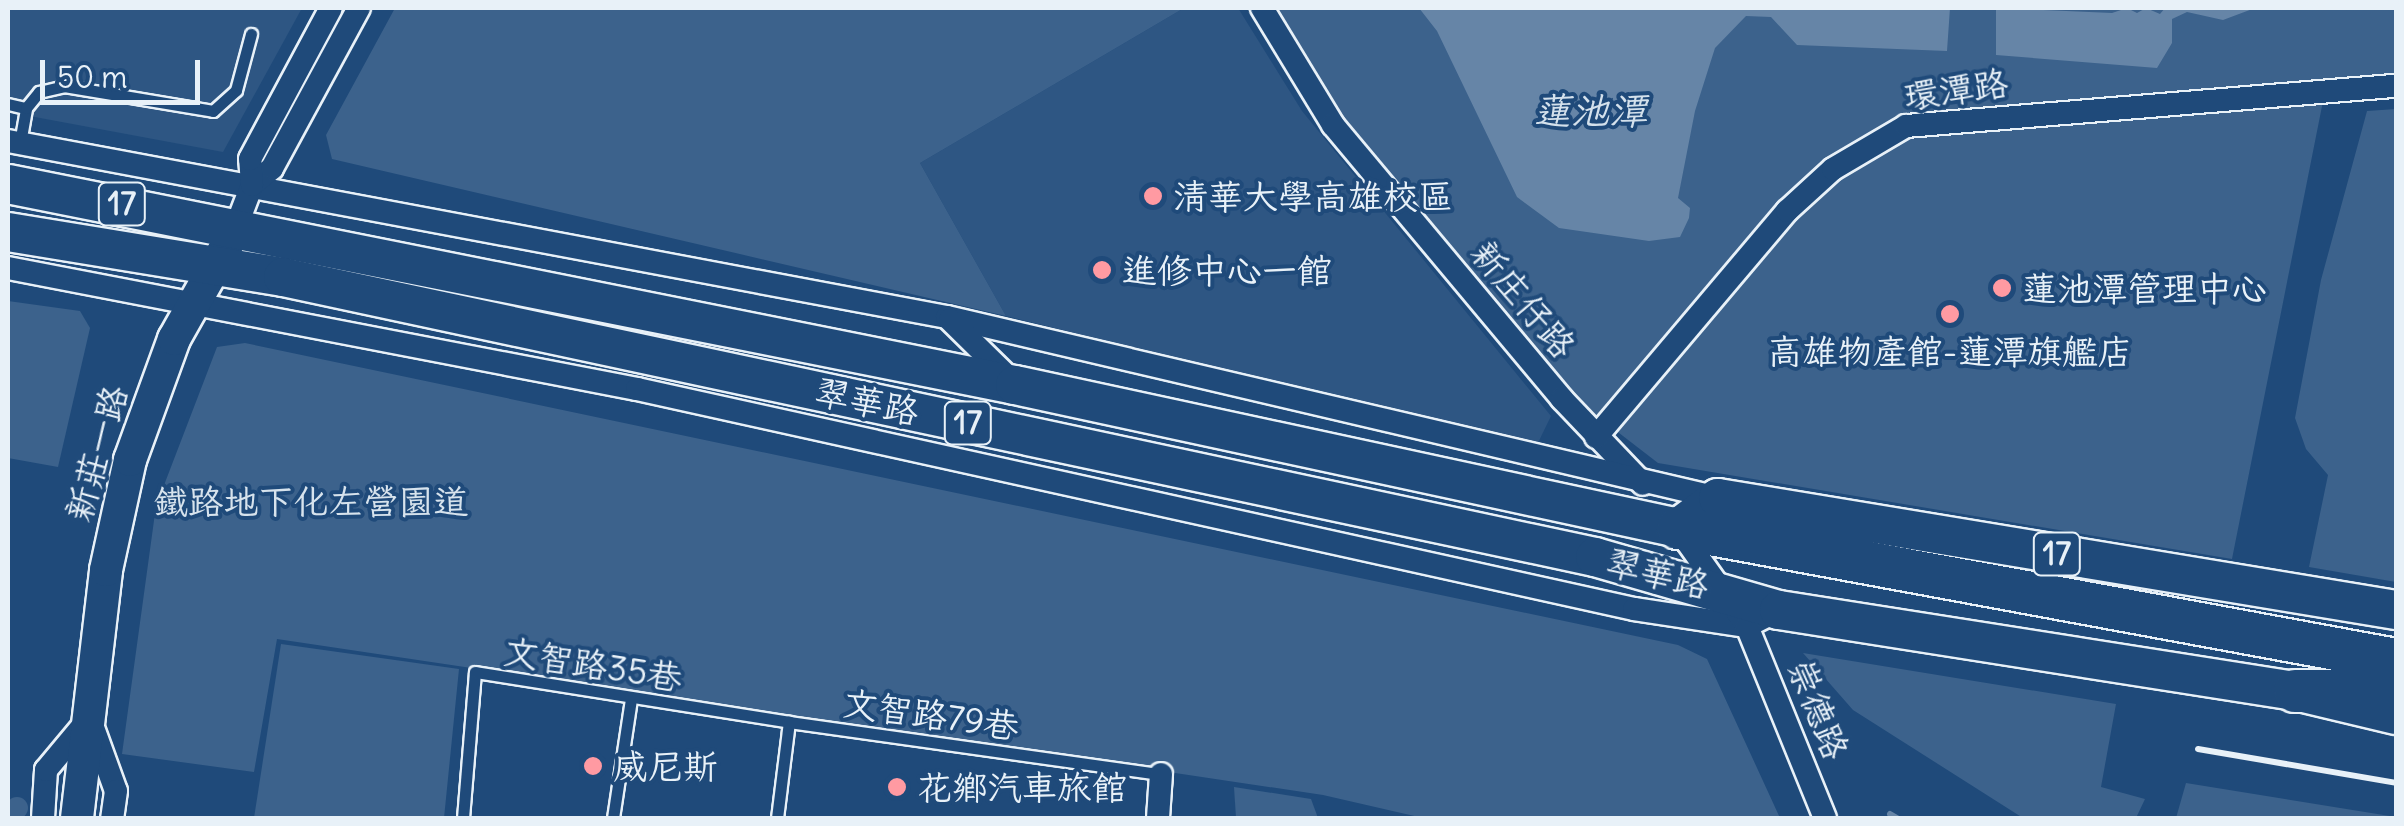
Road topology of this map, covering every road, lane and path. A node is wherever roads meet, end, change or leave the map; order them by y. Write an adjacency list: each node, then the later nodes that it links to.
1 (332, 8): 10 (street)
2 (359, 8): 10 (street)
3 (1262, 8): 24 (street, 新庄仔路)
4 (251, 34): 7 (lane)
5 (2396, 86): 24 (street, 環潭路)
6 (8, 104): 7 (lane)
7 (26, 108): 8 (lane)
8 (14, 142): 10 (street)
9 (8, 184): 11 (main road, 翠華路 / 17)
10 (252, 185): 11 (street); 16 (street)
11 (236, 228): 13 (street, 新莊一路); 19 (main road, 翠華路 / 17)
12 (8, 232): 13 (main road, 翠華路 / 17)
13 (218, 263): 15 (street, 新莊一路); 20 (main road, 翠華路 / 17)
14 (8, 268): 15 (street, 翠華路)
15 (196, 300): 20 (street, 翠華路); 36 (street, 新莊一路)
16 (947, 318): 17 (street); 18 (street)
17 (1020, 333): 18 (street); 25 (street)
18 (981, 348): 19 (street); 22 (street)
19 (935, 370): 22 (main road, 翠華路 / 17)
20 (637, 371): 21 (street); 21 (street); 23 (main road, 翠華路 / 17)
21 (676, 379): 23 (street); 23 (street)
22 (1015, 385): 27 (main road, 翠華路 / 17)
23 (715, 388): 28 (main road, 翠華路 / 17); 30 (street, 翠華路)
24 (1596, 437): 25 (street, 新庄仔路)
25 (1644, 486): 26 (street); 27 (street, 新庄仔路)
26 (1718, 498): 27 (main road, 翠華路); 29 (main road, 17)
27 (1678, 528): 28 (street, 新庄仔路); 31 (highway)
28 (1717, 587): 30 (main road, 翠華路 / 17)
29 (2396, 610)
30 (1763, 618): 33 (main road, 翠華路 / 17); 46 (street, 崇德路)
31 (2396, 660)
32 (2396, 690): 33 (highway)
33 (2294, 691): 35 (main road, 翠華路 / 17)
34 (631, 699): 37 (lane, 文智路35巷); 42 (lane, 文智路35巷); 43 (lane)
35 (2396, 715)
36 (90, 719): 39 (street); 40 (street, 新莊一路); 41 (street, 新莊一路)
37 (789, 722): 38 (lane, 文智路79巷); 44 (lane, 文智路79巷)
38 (1161, 774): 45 (street)
39 (43, 818)
40 (76, 818)
41 (112, 818)
42 (463, 818)
43 (613, 818)
44 (777, 818)
45 (1158, 818)
46 (1825, 818)

